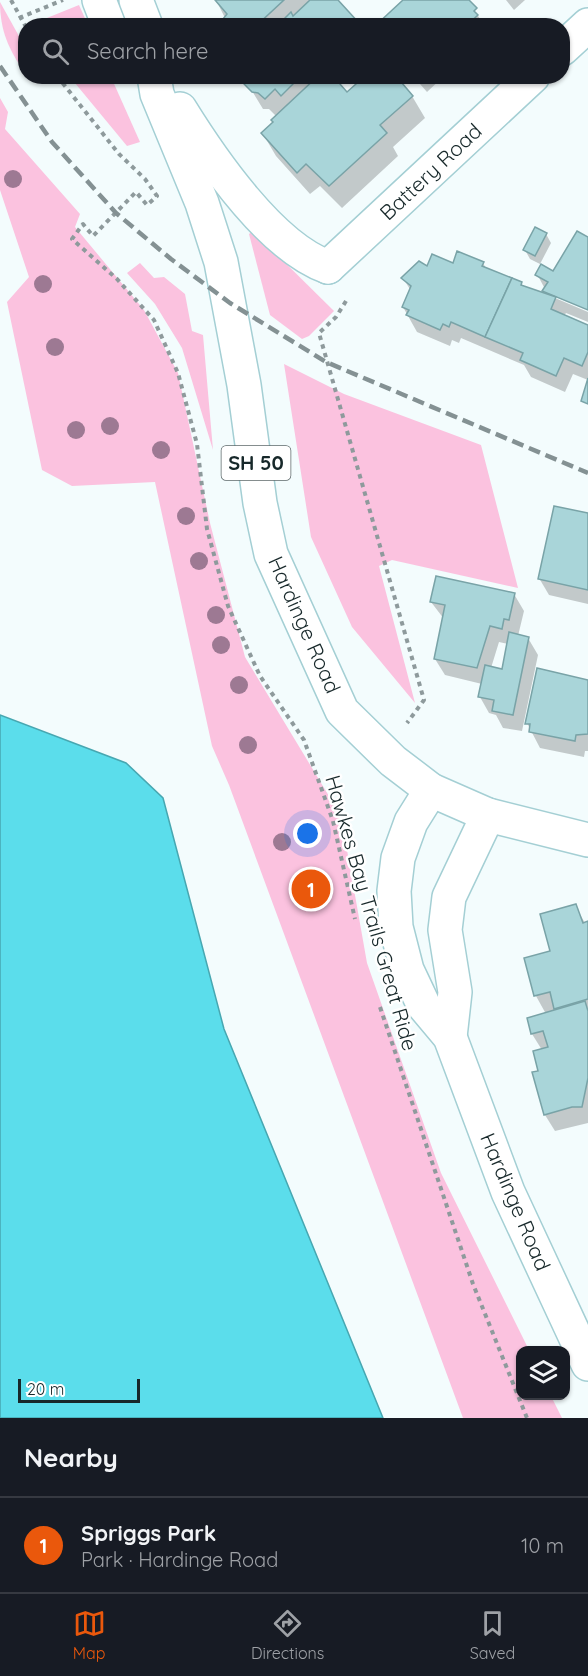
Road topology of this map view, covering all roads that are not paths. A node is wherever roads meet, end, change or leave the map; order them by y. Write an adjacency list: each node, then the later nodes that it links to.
1 (99, 0): 3 (main road)
2 (136, 0): 4 (main road)
3 (106, 18)
4 (143, 18)
5 (588, 26): 6 (main road)
6 (570, 42)
7 (154, 84): 10 (main road, Hardinge Road / SH 50)
8 (155, 84): 9 (main road, Battery Road)
9 (524, 84)
10 (431, 790): 11 (main road, SH 50); 13 (main road, Hardinge Road)
11 (488, 815): 12 (main road, SH 50); 13 (main road, Hardinge Road)
12 (588, 840)
13 (450, 1037): 14 (main road, Hardinge Road)
14 (588, 1364)

